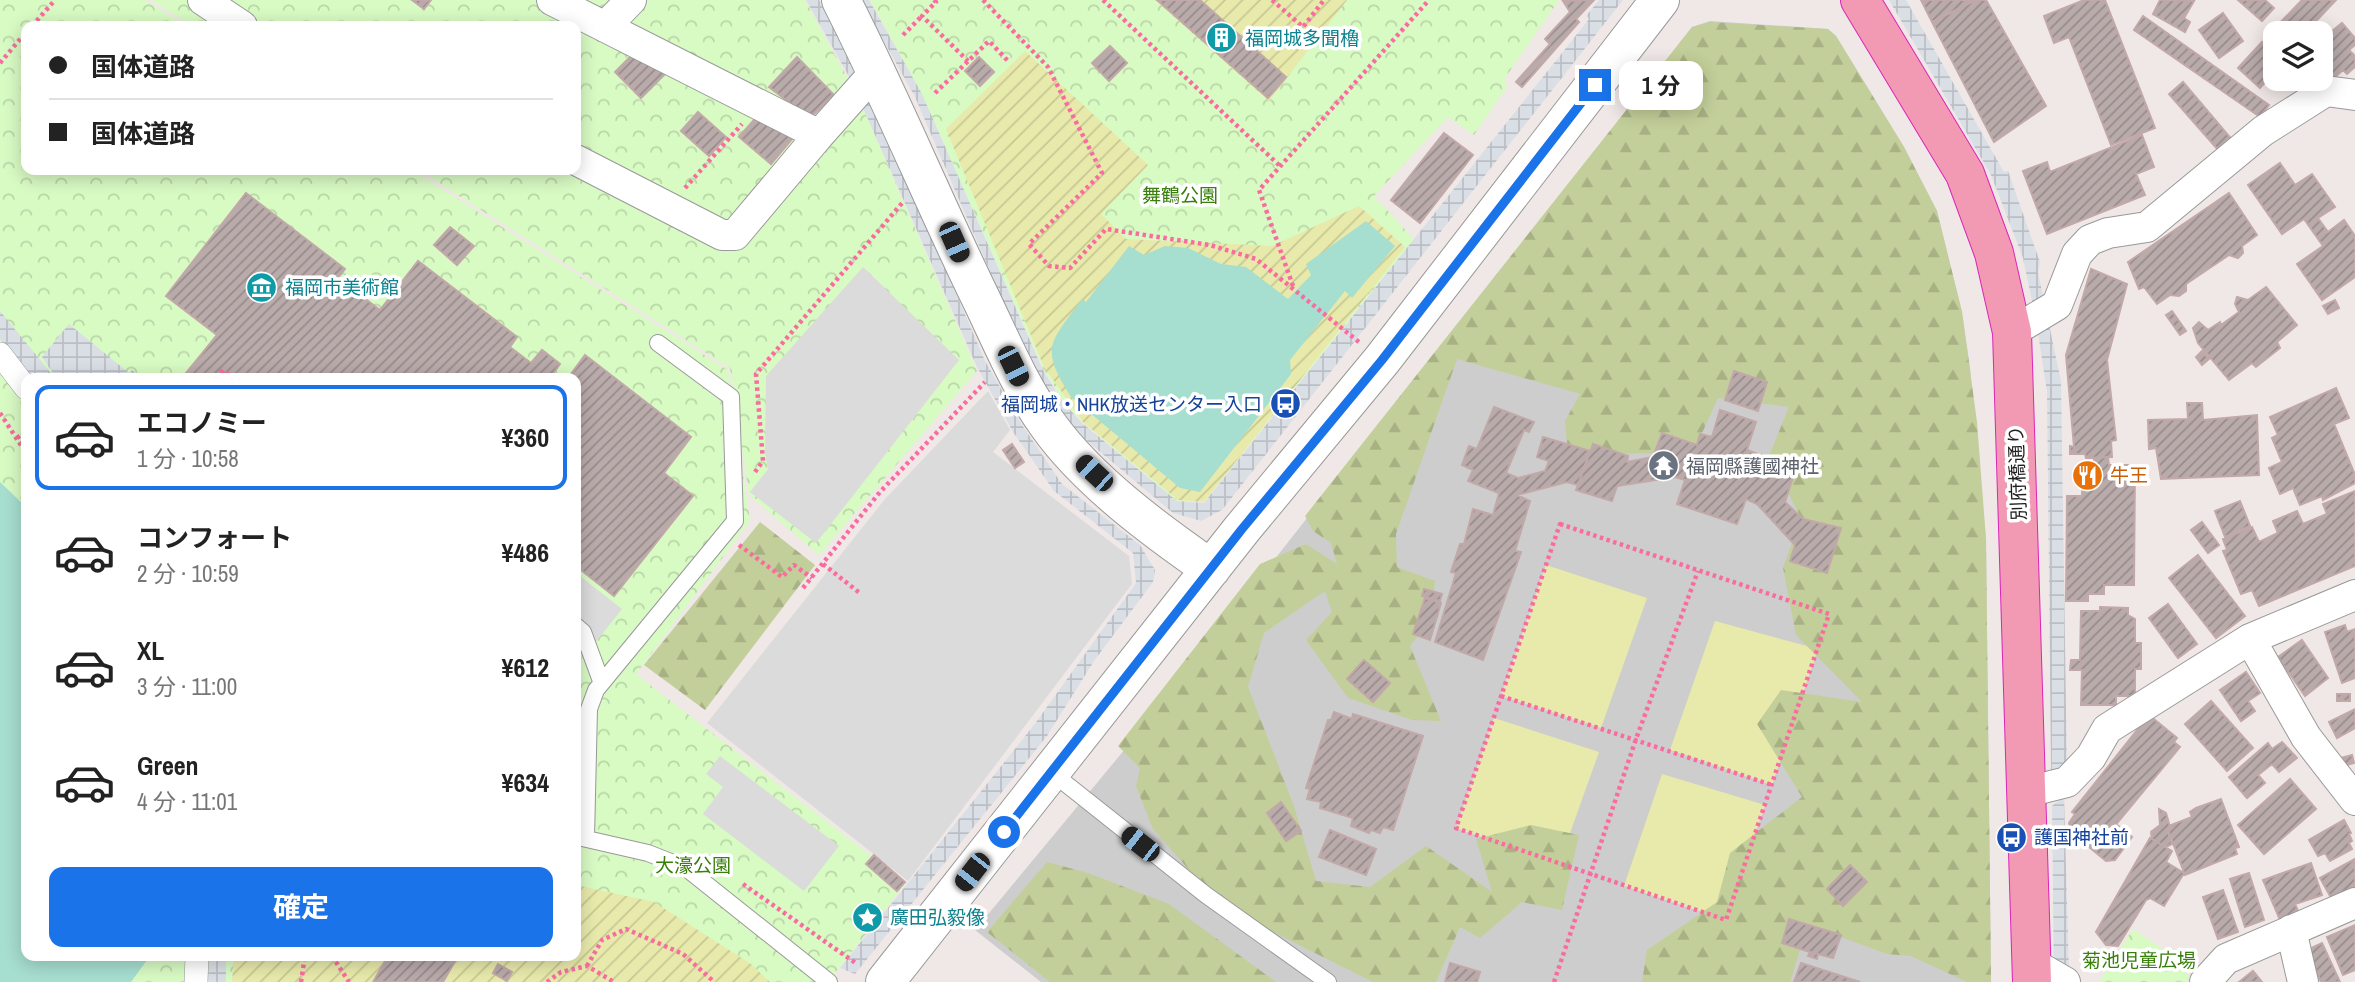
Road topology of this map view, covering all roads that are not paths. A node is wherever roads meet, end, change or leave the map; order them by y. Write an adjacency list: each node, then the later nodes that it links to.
1 (203, 0): 7 (street)
2 (552, 0): 8 (street)
3 (631, 0): 8 (street)
4 (841, 0): 9 (street)
5 (1660, 0): 17 (street)
6 (1860, 0): 13 (highway, 別府橋通り)
7 (234, 21)
8 (605, 27): 11 (street)
9 (877, 70): 11 (street); 17 (street)
10 (2355, 96): 13 (street)
11 (819, 135): 12 (street)
12 (581, 163)
13 (2012, 332): 23 (highway, 別府橋通り)
14 (658, 343): 21 (lane)
15 (0, 354): 16 (street)
16 (21, 381)
17 (1211, 569): 22 (street)
18 (2355, 595): 20 (street)
19 (581, 630): 21 (lane)
20 (2250, 639): 23 (street); 24 (street)
21 (601, 681): 25 (lane)
22 (1051, 772): 29 (street); 33 (lane)
23 (2027, 792): 30 (highway, 別府橋通り)
24 (2355, 800)
25 (581, 838): 32 (lane)
26 (2355, 903): 27 (street)
27 (2291, 930): 35 (street); 36 (street)
28 (197, 961): 31 (street)
29 (871, 973)
30 (2032, 973): 34 (street)
31 (196, 982)
32 (829, 982)
33 (1328, 982)
34 (2065, 982)
35 (2205, 982)
36 (2303, 982)

